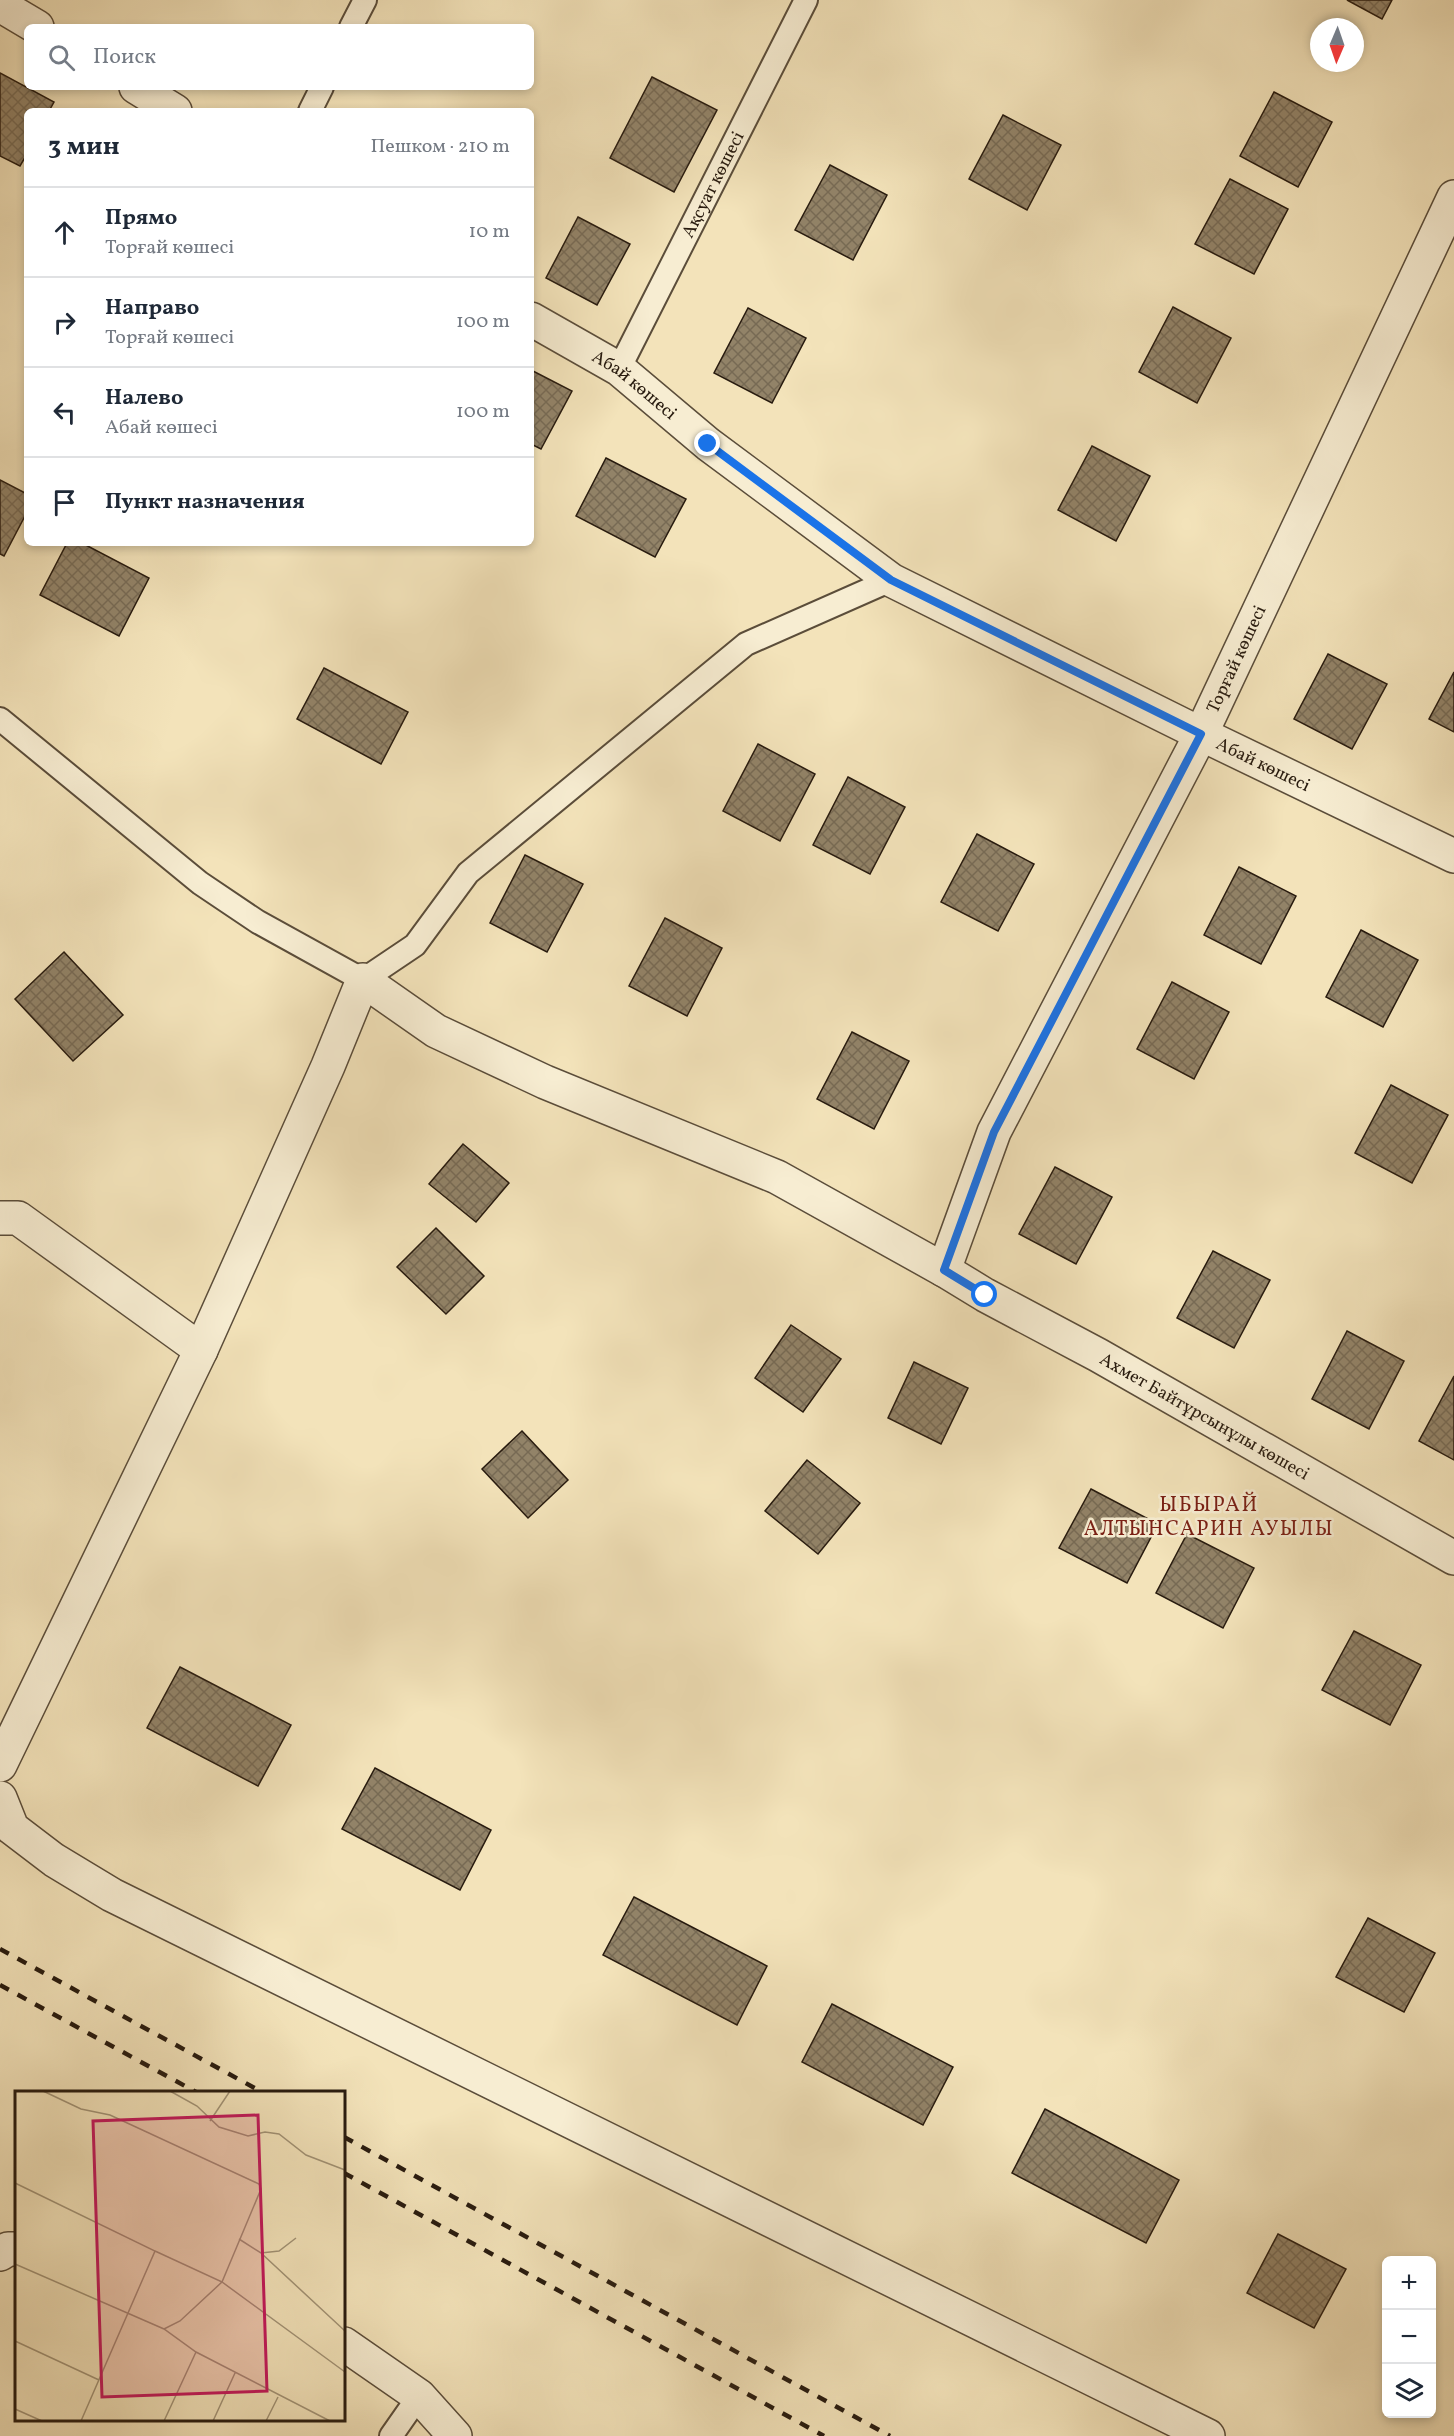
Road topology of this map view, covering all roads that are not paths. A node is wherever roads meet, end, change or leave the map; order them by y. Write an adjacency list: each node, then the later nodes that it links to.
1 (365, 0): 5 (lane)
2 (806, 0): 12 (lane, Ақсуат көшесі)
3 (0, 4): 4 (street)
4 (32, 24)
5 (353, 24)
6 (141, 90): 8 (street)
7 (320, 90): 9 (lane)
8 (170, 108)
9 (312, 108)
10 (1454, 197): 15 (street, Торғай көшесі)
11 (534, 321): 12 (street, Абай көшесі)
12 (619, 369): 13 (street, Абай көшесі)
13 (891, 580): 15 (street, Абай көшесі); 17 (lane)
14 (0, 719): 17 (lane)
15 (1201, 734): 16 (street, Абай көшесі); 19 (street, Торғай көшесі)
16 (1454, 856)
17 (363, 980): 19 (street); 20 (street)
18 (6, 1213): 20 (street)
19 (944, 1270): 21 (street, Ахмет Байтұрсынұлы көшесі)
20 (201, 1350): 22 (street)
21 (1454, 1558)
22 (0, 1765)
23 (0, 1798): 30 (street)
24 (15, 2249): 25 (street)
25 (0, 2254)
26 (345, 2345): 27 (street)
27 (419, 2396): 28 (lane); 29 (street)
28 (390, 2436)
29 (455, 2436)
30 (1208, 2436)

